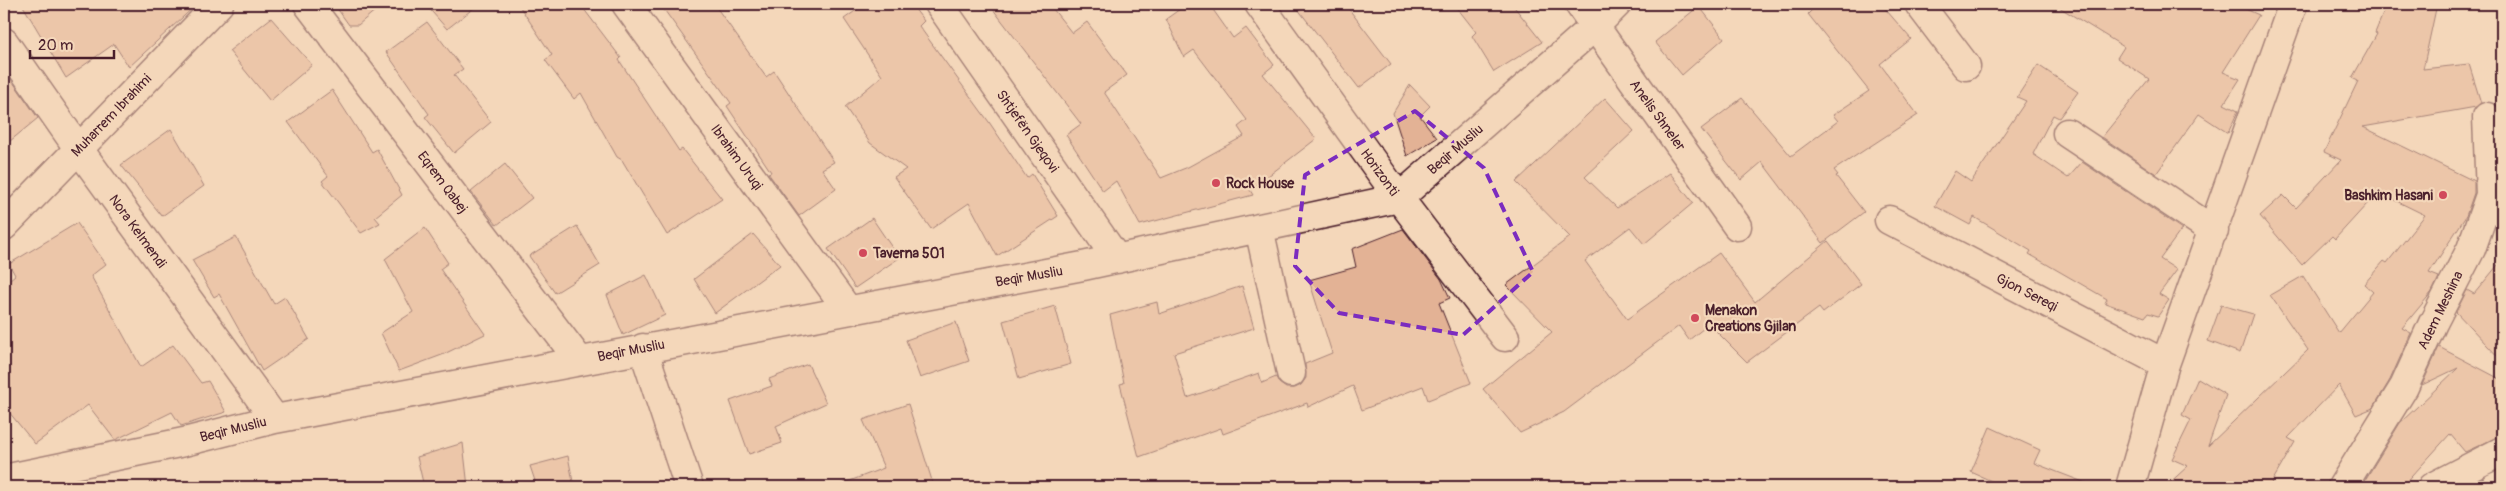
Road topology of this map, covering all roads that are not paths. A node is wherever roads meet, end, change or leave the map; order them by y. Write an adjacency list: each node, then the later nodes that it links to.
1 (219, 4): 15 (street, Muharrem Ibrahimi)
2 (308, 4): 26 (street, Eqrem Qabej)
3 (626, 4): 23 (street, Ibrahim Uruqi)
4 (939, 4): 22 (street, Shtjefën Gjeqovi)
5 (1258, 4): 16 (street, Horizonti)
6 (1579, 4): 10 (street, Anelis Shneler)
7 (1618, 4): 10 (street, Beqir Musliu)
8 (1919, 4): 12 (street)
9 (2286, 7): 21 (street)
10 (1595, 26): 16 (street, Beqir Musliu); 19 (street, Anelis Shneler)
11 (4, 42): 15 (street, Nora Kelmendi)
12 (1966, 66)
13 (2487, 117): 35 (street, Adem Meshina)
14 (2067, 134): 21 (street)
15 (78, 148): 18 (street, Muharrem Ibrahimi); 29 (street, Nora Kelmendi)
16 (1399, 198): 20 (street, Beqir Musliu); 24 (street, Horizonti)
17 (1889, 220): 27 (street, Gjon Sereqi)
18 (4, 226)
19 (1738, 226)
20 (1259, 228): 22 (street, Beqir Musliu); 28 (street)
21 (2214, 231): 27 (street)
22 (1117, 259): 23 (street, Beqir Musliu)
23 (848, 310): 25 (street, Beqir Musliu)
24 (1505, 337)
25 (643, 348): 26 (street, Beqir Musliu); 33 (street)
26 (579, 360): 29 (street, Beqir Musliu)
27 (2166, 364): 34 (street)
28 (1291, 373)
29 (275, 419): 31 (street, Beqir Musliu)
30 (2502, 451): 36 (street)
31 (4, 478)
32 (2502, 484): 37 (street)
33 (689, 487)
34 (2130, 487)
35 (2342, 487)
36 (2432, 487)
37 (2495, 487)

